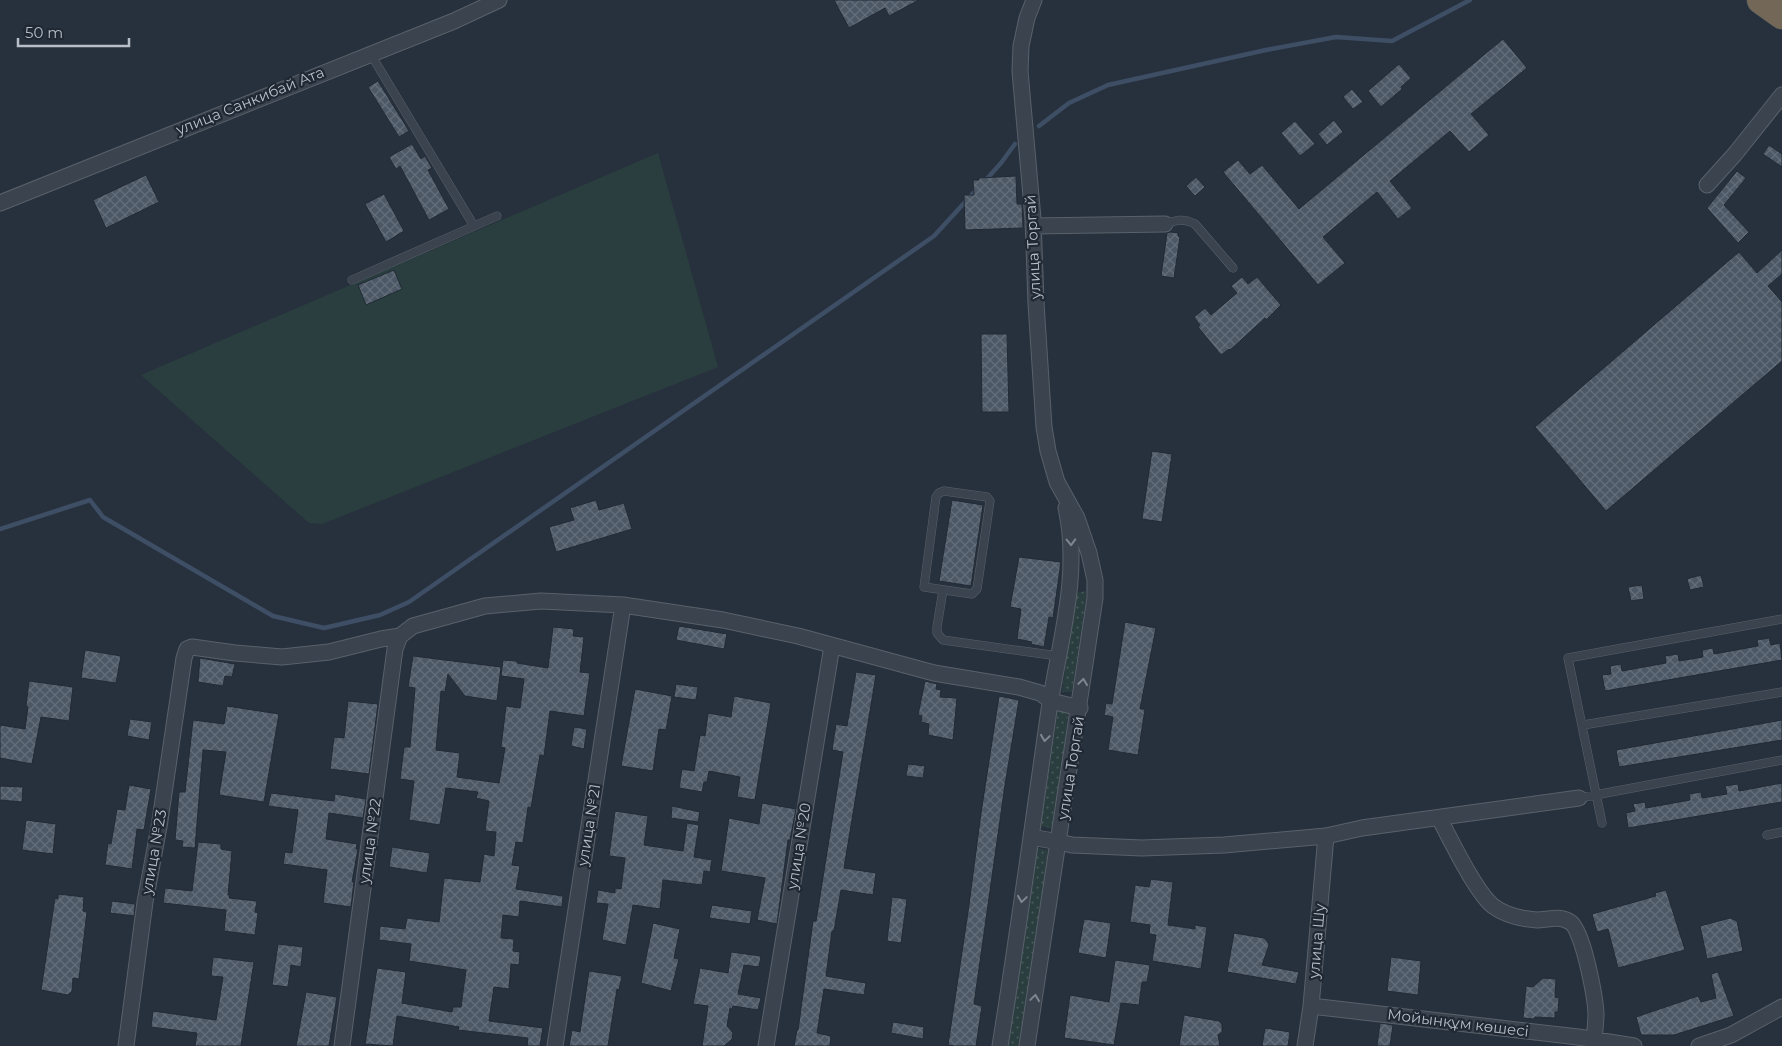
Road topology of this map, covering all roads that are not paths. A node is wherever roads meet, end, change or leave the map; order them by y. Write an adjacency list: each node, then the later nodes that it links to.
1 (499, 0): 5 (street, улица Санкибай Ата)
2 (1034, 0): 12 (street, улица Торгай)
3 (1761, 0): 4 (highway)
4 (1782, 15)
5 (370, 53): 8 (street, улица Санкибай Ата); 11 (lane)
6 (1782, 95): 7 (street)
7 (1707, 185)
8 (0, 202)
9 (497, 216): 11 (lane)
10 (1165, 224): 12 (street); 13 (lane)
11 (474, 226): 14 (lane)
12 (1033, 226): 15 (street, улица Торгай)
13 (1232, 268)
14 (352, 280)
15 (1062, 494): 21 (street, улица Торгай, one-way to 21); 24 (street, улица Торгай, one-way to 15)
16 (942, 590): 16 (lane); 21 (lane)
17 (622, 605): 19 (street); 20 (street); 41 (street, улица №21)
18 (1782, 620): 25 (lane)
19 (400, 636): 39 (street, улица №23); 40 (street, улица №22)
20 (832, 646): 23 (street); 42 (street, улица №20)
21 (1058, 656): 23 (street, улица Торгай)
22 (1782, 692): 25 (lane)
23 (1051, 701): 24 (street); 34 (street, улица Торгай, one-way to 34)
24 (1080, 708): 35 (street, улица Торгай)
25 (1583, 725): 27 (lane)
26 (1782, 760): 27 (lane)
27 (1597, 796): 28 (lane); 30 (lane)
28 (1579, 798): 29 (street)
29 (1439, 818): 33 (street); 38 (street)
30 (1602, 823)
31 (1782, 832): 32 (lane)
32 (1767, 835)
33 (1326, 836): 35 (street); 36 (street, улица Шу)
34 (1031, 838): 35 (street); 43 (street, улица Торгай, one-way to 43)
35 (1059, 842): 44 (street, улица Торгай, one-way to 35)
36 (1311, 1006): 38 (street, Мойынқұм көшесі); 45 (street, улица Шу)
37 (1782, 1007): 47 (street)
38 (1594, 1039): 46 (street, Мойынқұм көшесі)
39 (126, 1046)
40 (342, 1046)
41 (555, 1046)
42 (766, 1046)
43 (1000, 1046)
44 (1027, 1046)
45 (1305, 1046)
46 (1634, 1046)
47 (1699, 1046)

